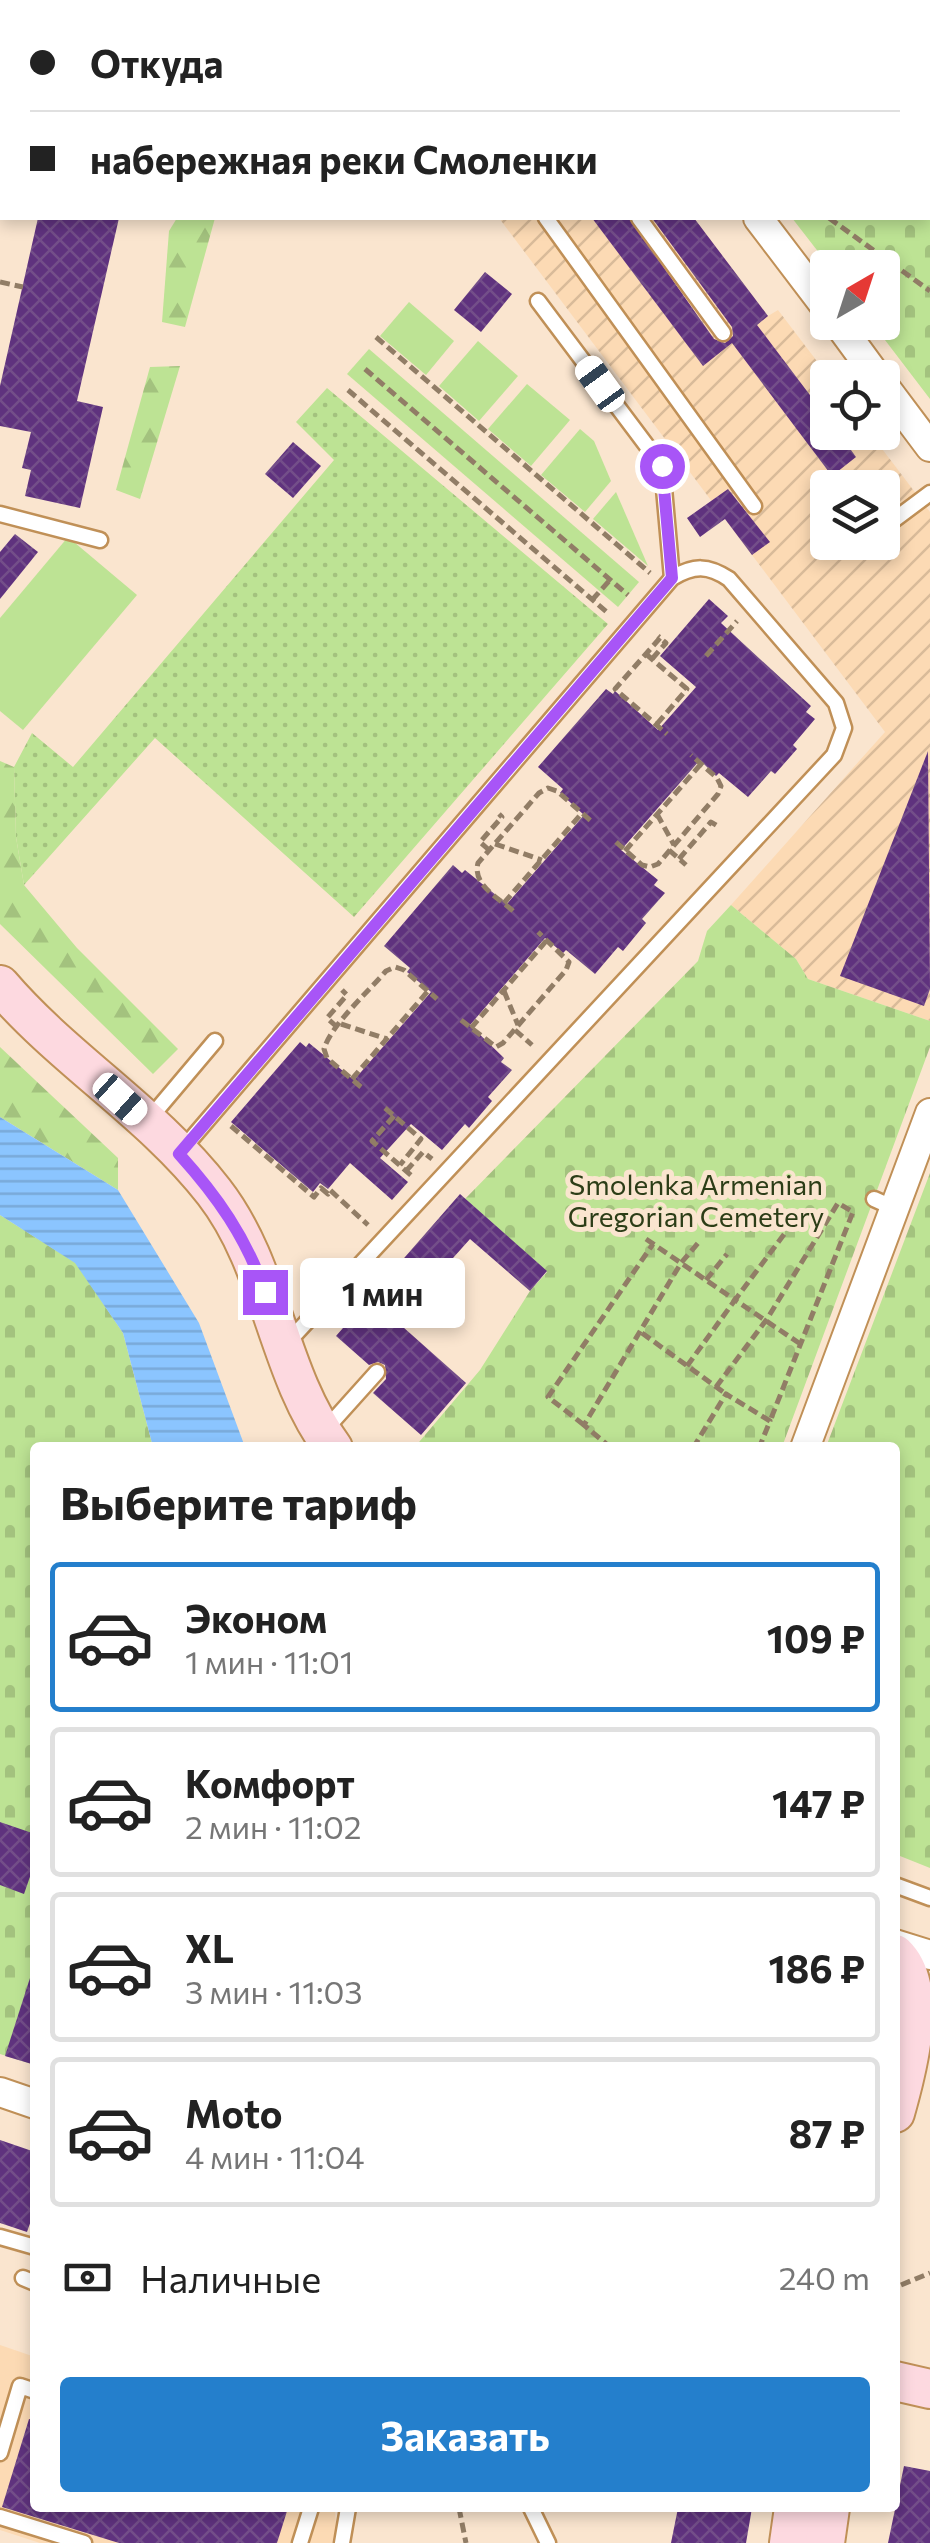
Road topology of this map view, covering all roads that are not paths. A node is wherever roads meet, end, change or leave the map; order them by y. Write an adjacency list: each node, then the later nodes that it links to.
1 (547, 220): 10 (lane)
2 (640, 220): 6 (lane)
3 (760, 220): 4 (street)
4 (810, 286)
5 (538, 301): 14 (lane)
6 (723, 332)
7 (900, 407): 8 (street)
8 (930, 447)
9 (930, 494): 12 (lane)
10 (754, 506)
11 (0, 514): 13 (lane)
12 (900, 515)
13 (100, 540)
14 (669, 582): 19 (lane); 20 (lane)
15 (0, 985): 18 (main road)
16 (215, 1042): 18 (lane)
17 (930, 1113): 23 (street)
18 (146, 1122): 19 (main road)
19 (179, 1154): 20 (main road)
20 (284, 1346): 22 (main road)
21 (377, 1372): 22 (lane)
22 (323, 1441)
23 (807, 1442)
24 (900, 1887): 25 (lane)
25 (930, 1898)
26 (900, 1946): 27 (street)
27 (930, 1955)
28 (900, 1962): 30 (main road)
29 (0, 2092): 31 (street)
30 (900, 2096)
31 (30, 2102)
32 (0, 2236): 33 (lane)
33 (30, 2245)
34 (900, 2382): 36 (main road)
35 (30, 2389): 37 (lane)
36 (930, 2390)
37 (0, 2453)
38 (310, 2512): 45 (lane)
39 (347, 2512): 46 (lane)
40 (533, 2512): 47 (lane)
41 (793, 2512): 48 (main road)
42 (830, 2512): 49 (main road)
43 (0, 2517): 44 (lane)
44 (84, 2543)
45 (300, 2543)
46 (342, 2543)
47 (548, 2543)
48 (789, 2543)
49 (826, 2543)

